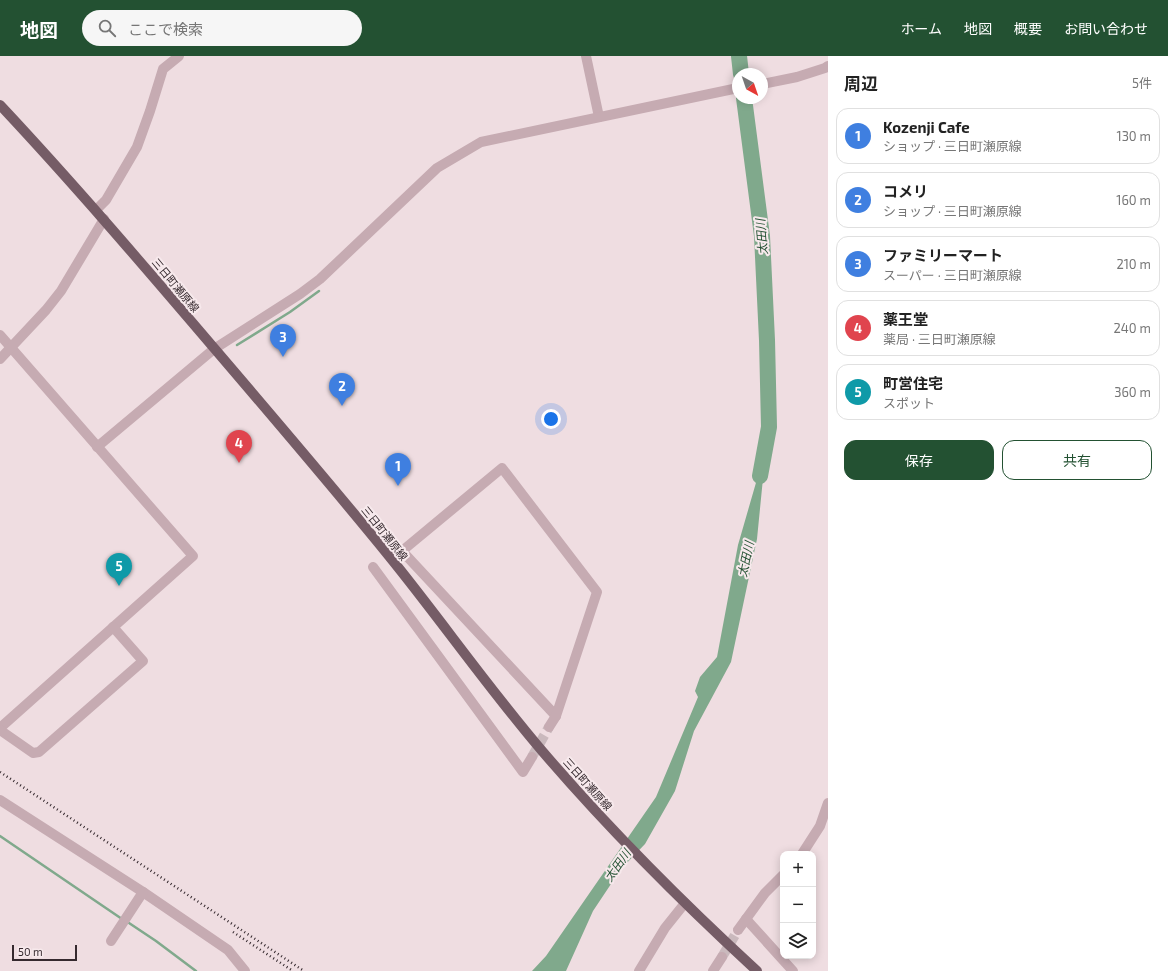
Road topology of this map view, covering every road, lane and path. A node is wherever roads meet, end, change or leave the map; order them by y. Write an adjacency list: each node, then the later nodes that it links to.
1 (179, 56): 8 (street)
2 (586, 56): 7 (street)
3 (828, 66): 4 (street)
4 (768, 83)
5 (732, 89): 7 (street)
6 (0, 105): 8 (main road, 三日町瀬原線)
7 (599, 117): 12 (street)
8 (96, 210): 9 (main road, 三日町瀬原線)
9 (104, 218): 11 (street); 12 (main road, 三日町瀬原線)
10 (0, 335): 11 (street)
11 (12, 348): 13 (street); 14 (street)
12 (214, 349): 14 (street); 16 (main road, 三日町瀬原線)
13 (0, 359)
14 (97, 447): 18 (street)
15 (402, 551): 16 (street); 19 (street); 19 (street)
16 (391, 558): 28 (main road, 三日町瀬原線)
17 (373, 567): 22 (street)
18 (113, 627): 21 (street); 21 (street)
19 (556, 716): 20 (street)
20 (549, 727)
21 (0, 729)
22 (532, 757)
23 (0, 800): 27 (street)
24 (828, 803): 25 (street)
25 (804, 851)
26 (780, 878): 29 (street)
27 (142, 895): 31 (street); 34 (street)
28 (685, 903): 35 (street); 36 (main road, 三日町瀬原線)
29 (746, 919): 30 (street); 37 (street)
30 (738, 930)
31 (111, 941)
32 (722, 957): 33 (street)
33 (716, 970)
34 (245, 971)
35 (638, 971)
36 (757, 971)
37 (793, 971)

